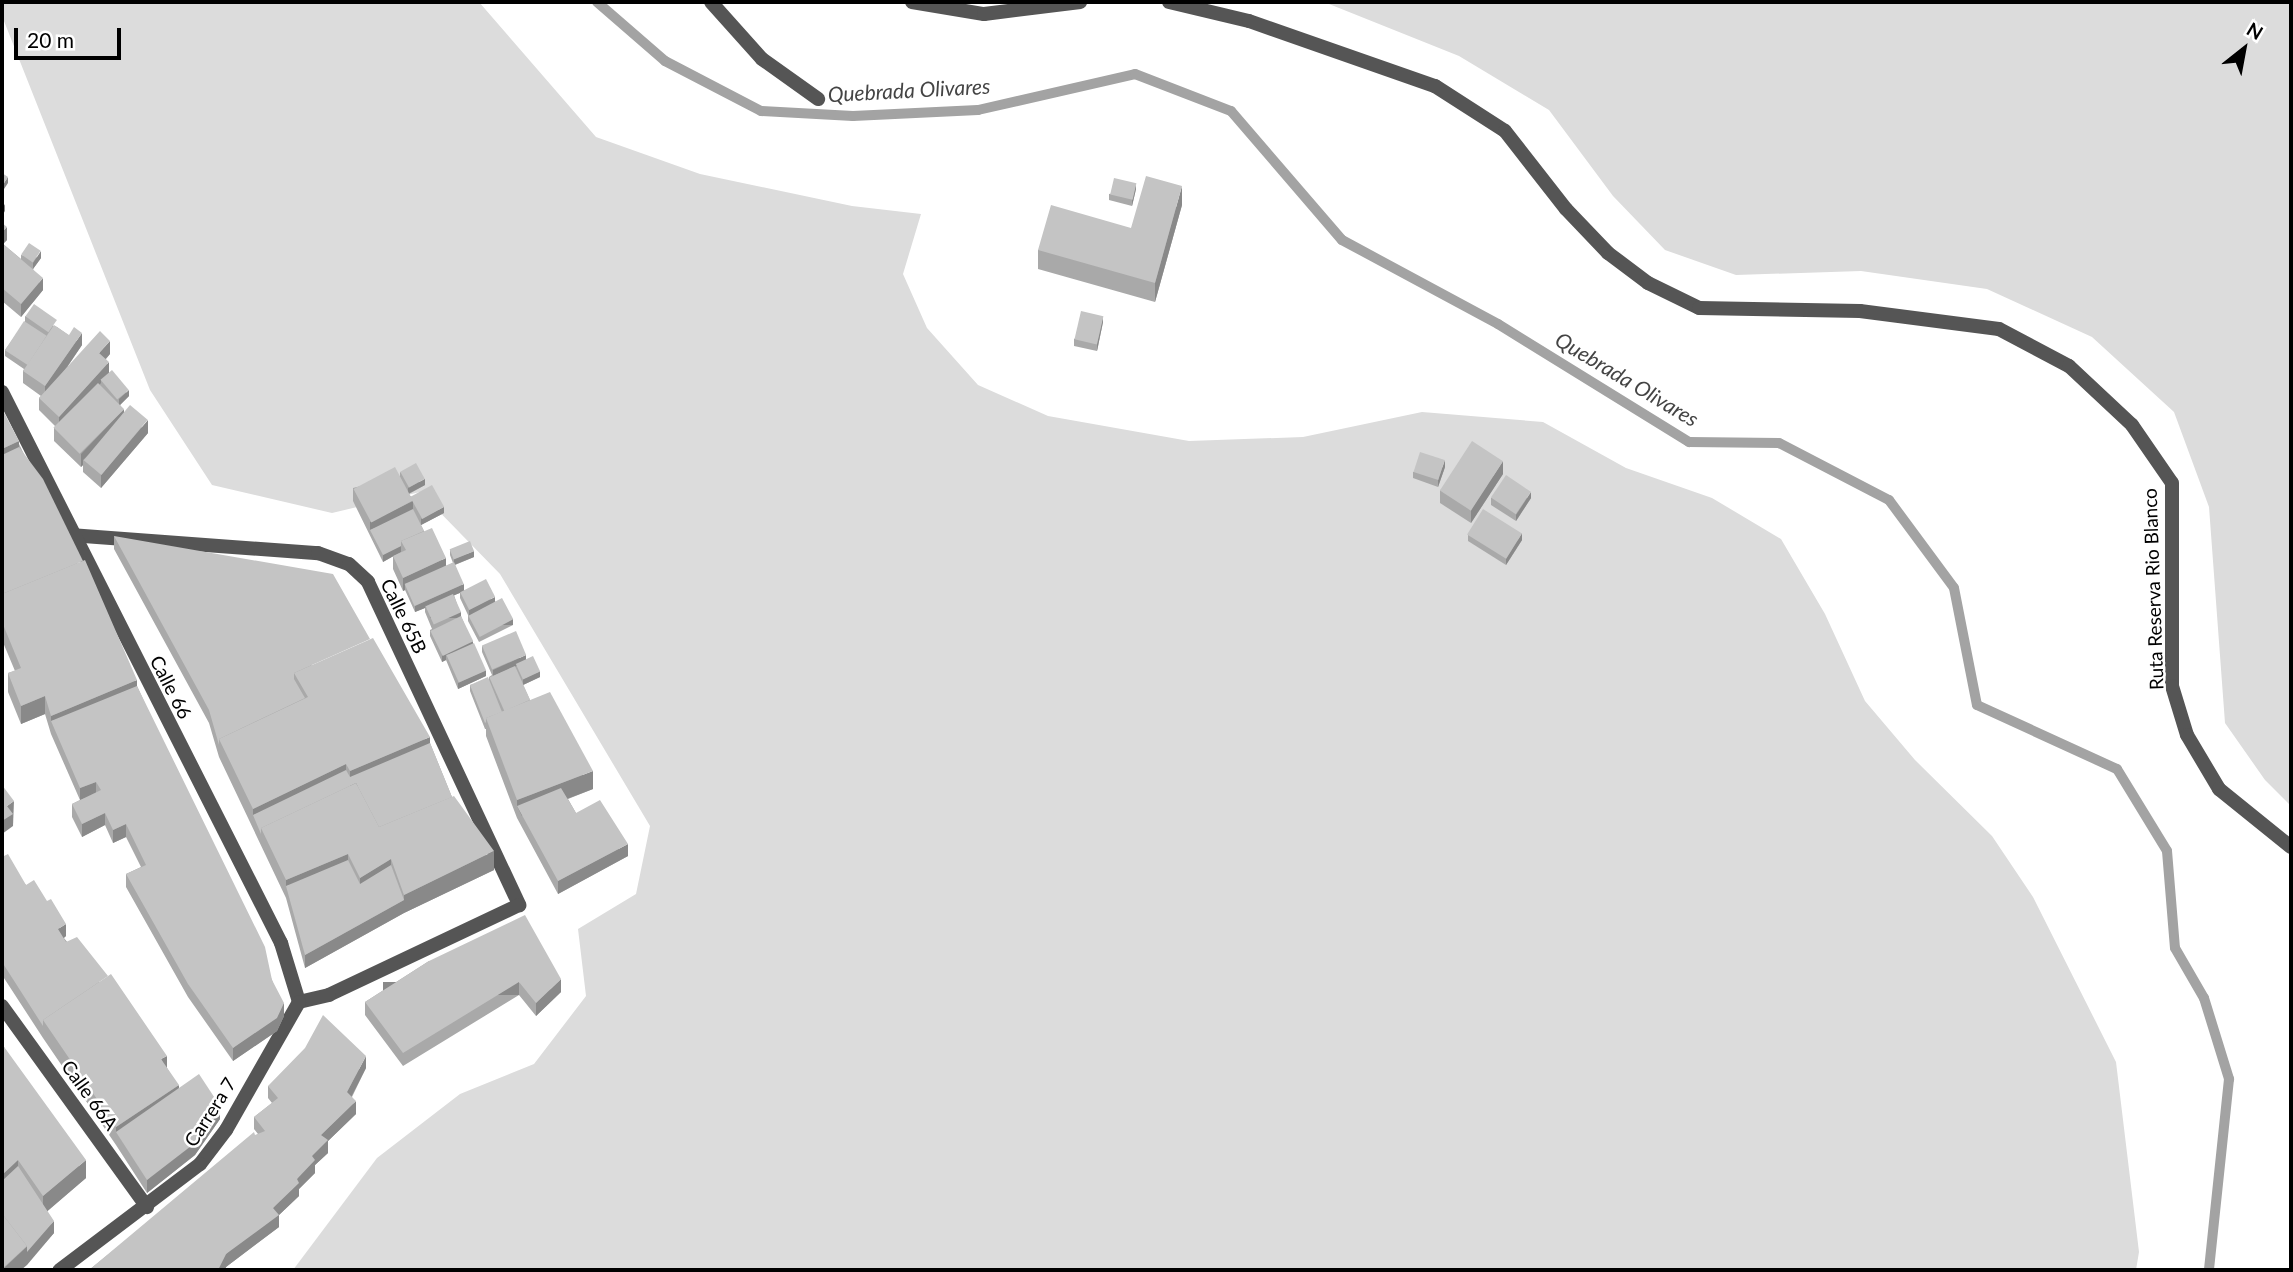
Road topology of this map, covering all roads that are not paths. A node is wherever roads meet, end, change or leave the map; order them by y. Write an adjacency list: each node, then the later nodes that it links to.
1 (711, 2): 5 (street)
2 (912, 2): 3 (street)
3 (1080, 2)
4 (1170, 2): 8 (street, Ruta Reserva Rio Blanco)
5 (818, 99)
6 (2, 392): 7 (street, Calle 66)
7 (70, 535): 9 (street, Calle 66); 9 (street, Calle 65B)
8 (2291, 847)
9 (299, 1002): 11 (street, Carrera 7)
10 (2, 1006): 11 (street, Calle 66A)
11 (147, 1207): 12 (street, Carrera 7)
12 (60, 1270)

